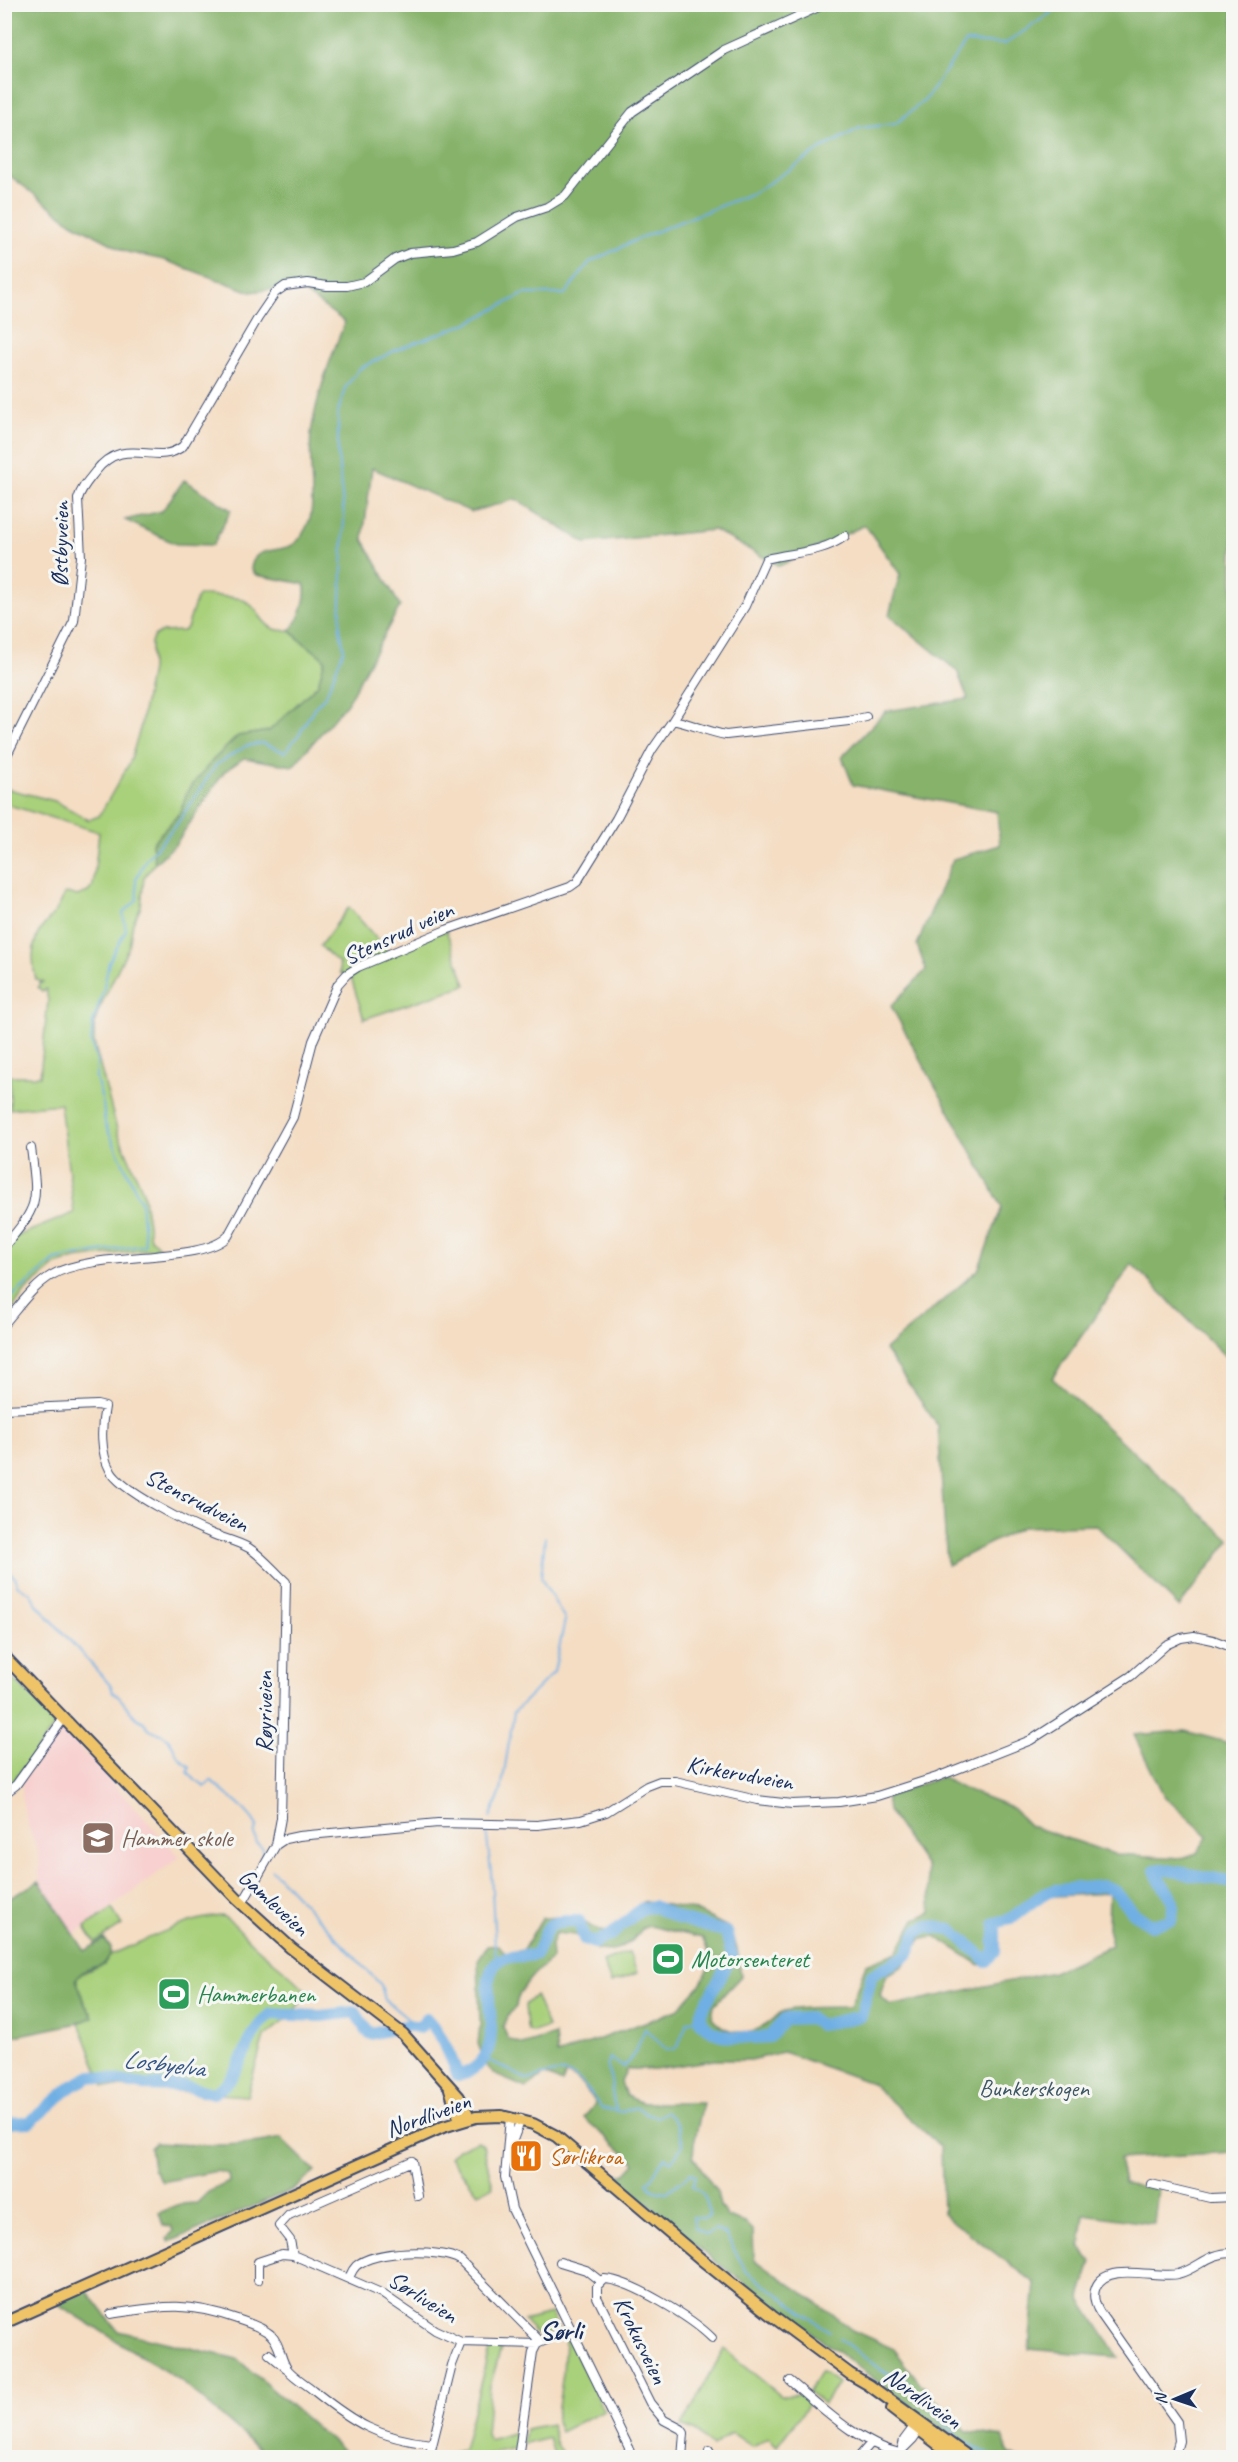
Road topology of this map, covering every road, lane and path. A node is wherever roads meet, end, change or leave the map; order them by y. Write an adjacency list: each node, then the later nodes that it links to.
1 (825, 4): 5 (street, Østbyveien)
2 (845, 536): 4 (street)
3 (866, 717): 4 (street)
4 (673, 720): 8 (street, Stensrud veien)
5 (4, 761)
6 (31, 1148): 7 (street)
7 (4, 1247)
8 (4, 1324)
9 (4, 1410): 10 (street, Stensrudveien)
10 (284, 1580): 15 (street, Røyriveien)
11 (1233, 1648): 15 (street, Kirkerudveien)
12 (4, 1656): 13 (main road, Gamleveien)
13 (64, 1718): 14 (street); 16 (main road, Gamleveien)
14 (4, 1794)
15 (276, 1845): 16 (street)
16 (242, 1904): 18 (main road, Gamleveien)
17 (515, 2118): 18 (main road, Nordliveien); 30 (street); 37 (main road, Nordliveien)
18 (465, 2120): 29 (main road, Nordliveien)
19 (1151, 2184): 21 (street)
20 (418, 2196): 23 (street)
21 (1233, 2197)
22 (1233, 2253): 49 (street)
23 (293, 2254): 25 (street, Sørliveien); 26 (street)
24 (560, 2262): 27 (street)
25 (349, 2278): 32 (street, Sørliveien); 33 (street)
26 (258, 2280)
27 (600, 2281): 31 (street, Krokusveien); 44 (street, Krokusveien)
28 (111, 2314): 35 (street)
29 (4, 2323)
30 (572, 2329): 33 (street, Sørliveien); 43 (street)
31 (712, 2338)
32 (461, 2342): 33 (street, Sørliveien); 39 (street)
33 (539, 2343): 42 (street)
34 (269, 2354): 35 (street)
35 (287, 2369): 39 (street)
36 (790, 2381): 38 (street)
37 (918, 2426): 40 (street); 47 (main road, Nordliveien); 48 (main road, Nordliveien)
38 (871, 2443): 40 (street); 45 (street)
39 (431, 2444): 41 (street)
40 (900, 2450): 46 (street)
41 (429, 2457)
42 (518, 2457)
43 (634, 2457)
44 (682, 2457)
45 (858, 2457)
46 (909, 2457)
47 (956, 2457)
48 (970, 2457)
49 (1174, 2457)

